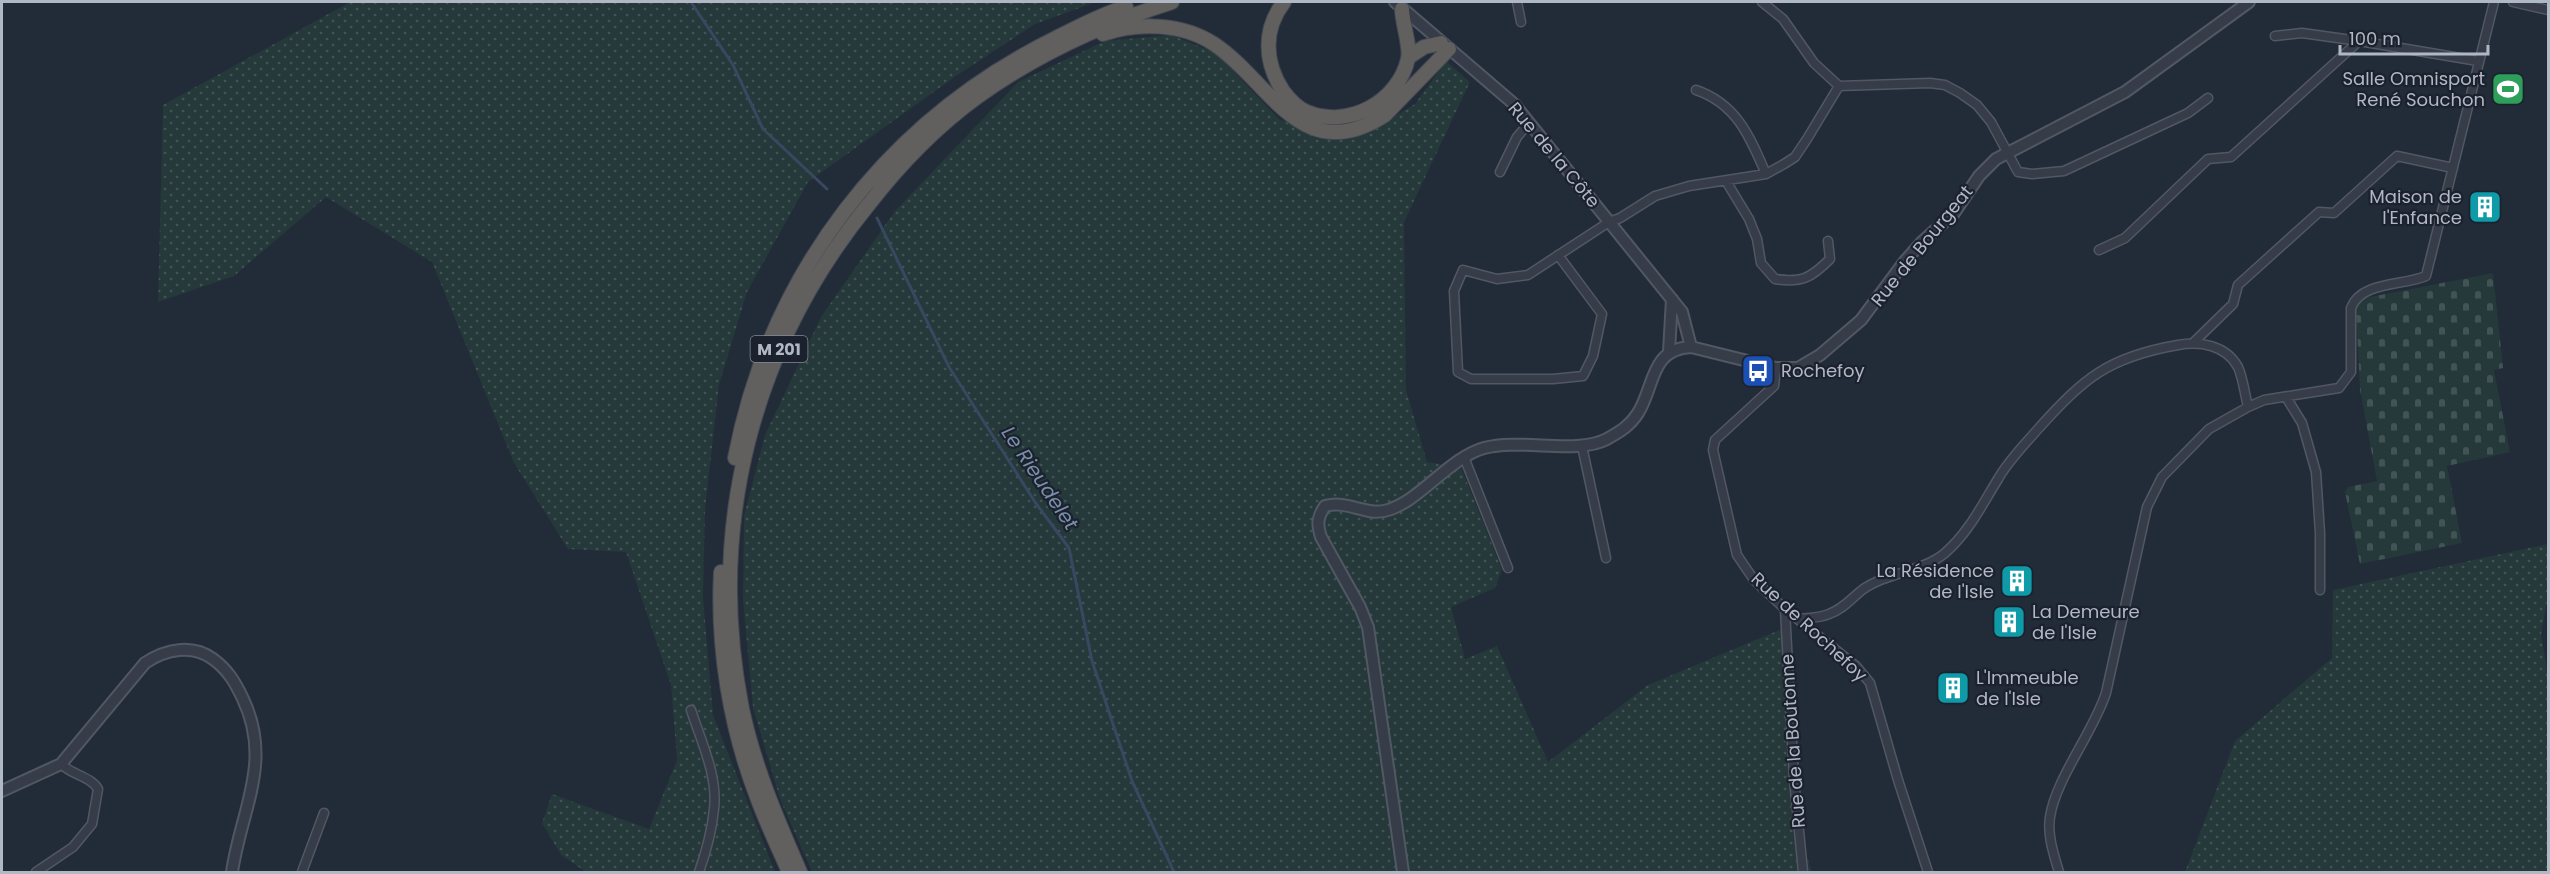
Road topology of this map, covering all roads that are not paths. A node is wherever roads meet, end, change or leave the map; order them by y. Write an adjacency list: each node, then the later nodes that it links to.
1 (1142, 2): 53 (highway, M 201)
2 (1172, 2): 16 (highway, M 201)
3 (1284, 2): 15 (highway)
4 (1517, 2): 11 (street)
5 (1762, 2): 18 (street)
6 (2249, 2): 22 (street, Rue de Bourgeat)
7 (2494, 2): 17 (street)
8 (2513, 2): 10 (street)
9 (1398, 5): 14 (street, Rue de la Côte); 15 (highway)
10 (2548, 10)
11 (1521, 22)
12 (2275, 36): 13 (street)
13 (2359, 41): 17 (street); 29 (street)
14 (1445, 46): 15 (highway); 16 (highway); 21 (street, Rue de la Côte)
15 (1409, 57)
16 (1036, 59): 54 (highway, M 201)
17 (2478, 61): 23 (street)
18 (1839, 86): 22 (street); 25 (street)
19 (1696, 90): 25 (street)
20 (2208, 98): 22 (street)
21 (1529, 123): 24 (street); 27 (street, Rue de la Côte)
22 (2007, 151): 35 (street, Rue de Bourgeat)
23 (2453, 168): 32 (street); 36 (street)
24 (1500, 172)
25 (1766, 174): 26 (street)
26 (1726, 181): 27 (street); 28 (street)
27 (1609, 222): 30 (street); 31 (street, Rue de la Côte)
28 (1827, 241)
29 (2099, 250)
30 (1558, 255): 30 (street)
31 (1672, 299): 33 (street, Rue de la Côte); 34 (street)
32 (2194, 342): 37 (street); 44 (street)
33 (1690, 347): 34 (street, Rue de Bourgeat); 35 (street, Rue de Bourgeat)
34 (1669, 352): 38 (street)
35 (1776, 368): 43 (street, Rue de Rochefoy)
36 (2286, 397): 37 (street); 42 (street)
37 (2248, 407): 58 (street)
38 (1582, 446): 39 (street); 40 (street)
39 (1464, 457): 41 (street); 55 (street)
40 (1606, 558)
41 (1508, 568)
42 (2320, 590)
43 (1785, 609): 44 (street, Rue de Rochefoy); 56 (street, Rue de la Boutonne)
44 (1798, 619): 57 (street, Rue de Rochefoy)
45 (691, 710): 52 (street)
46 (61, 764): 47 (street); 49 (street); 50 (street)
47 (2, 791)
48 (324, 813): 51 (street)
49 (36, 873)
50 (232, 873)
51 (302, 873)
52 (699, 873)
53 (789, 873)
54 (800, 873)
55 (1403, 873)
56 (1803, 873)
57 (1928, 873)
58 (2058, 873)

